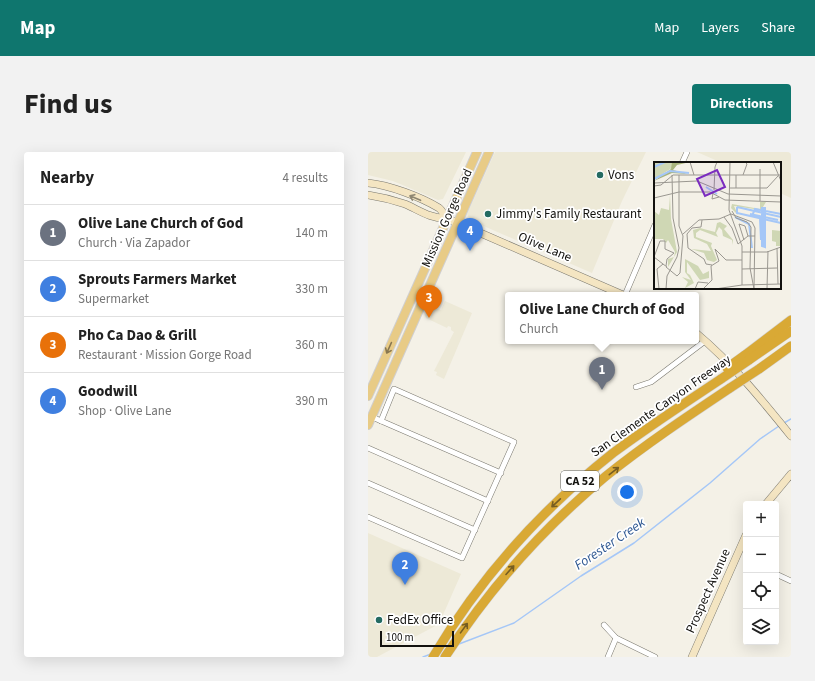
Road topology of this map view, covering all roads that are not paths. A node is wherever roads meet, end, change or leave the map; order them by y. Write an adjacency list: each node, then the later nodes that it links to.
1 (477, 152): 9 (main road, Mission Gorge Road)
2 (488, 152): 10 (main road, Mission Gorge Road)
3 (686, 152): 4 (street)
4 (682, 162)
5 (368, 183): 6 (main road)
6 (384, 187): 7 (main road); 9 (main road, one-way to 6)
7 (368, 188)
8 (368, 195): 9 (main road)
9 (446, 218): 10 (main road, Olive Lane); 23 (main road, Mission Gorge Road, one-way to 23)
10 (458, 223): 12 (main road, Olive Lane); 24 (main road, Mission Gorge Road)
11 (654, 227): 13 (street)
12 (617, 292)
13 (625, 292)
14 (791, 320): 20 (highway)
15 (791, 331): 20 (highway, San Clemente Canyon Freeway / CA 52)
16 (699, 336): 17 (main road)
17 (705, 341): 22 (street); 27 (main road)
18 (791, 346): 21 (highway, San Clemente Canyon Freeway / CA 52)
19 (791, 352): 21 (highway)
20 (747, 357): 41 (highway, San Clemente Canyon Freeway / CA 52, one-way to 41, bridge)
21 (760, 368): 42 (highway, San Clemente Canyon Freeway / CA 52, one-way to 21, bridge)
22 (636, 387)
23 (368, 396)
24 (370, 416): 25 (street); 26 (main road, Mission Gorge Road)
25 (380, 421): 29 (street); 29 (street)
26 (368, 425)
27 (791, 436)
28 (368, 448): 32 (street)
29 (501, 473): 32 (street)
30 (791, 474): 33 (main road)
31 (368, 483): 35 (street)
32 (488, 501): 35 (street)
33 (768, 501)
34 (368, 517): 35 (street)
35 (475, 530)
36 (745, 537): 45 (main road, Prospect Avenue)
37 (779, 575): 38 (street)
38 (791, 581)
39 (604, 625): 40 (street)
40 (616, 638): 43 (street); 44 (street)
41 (433, 657)
42 (445, 657)
43 (608, 657)
44 (655, 657)
45 (692, 657)

